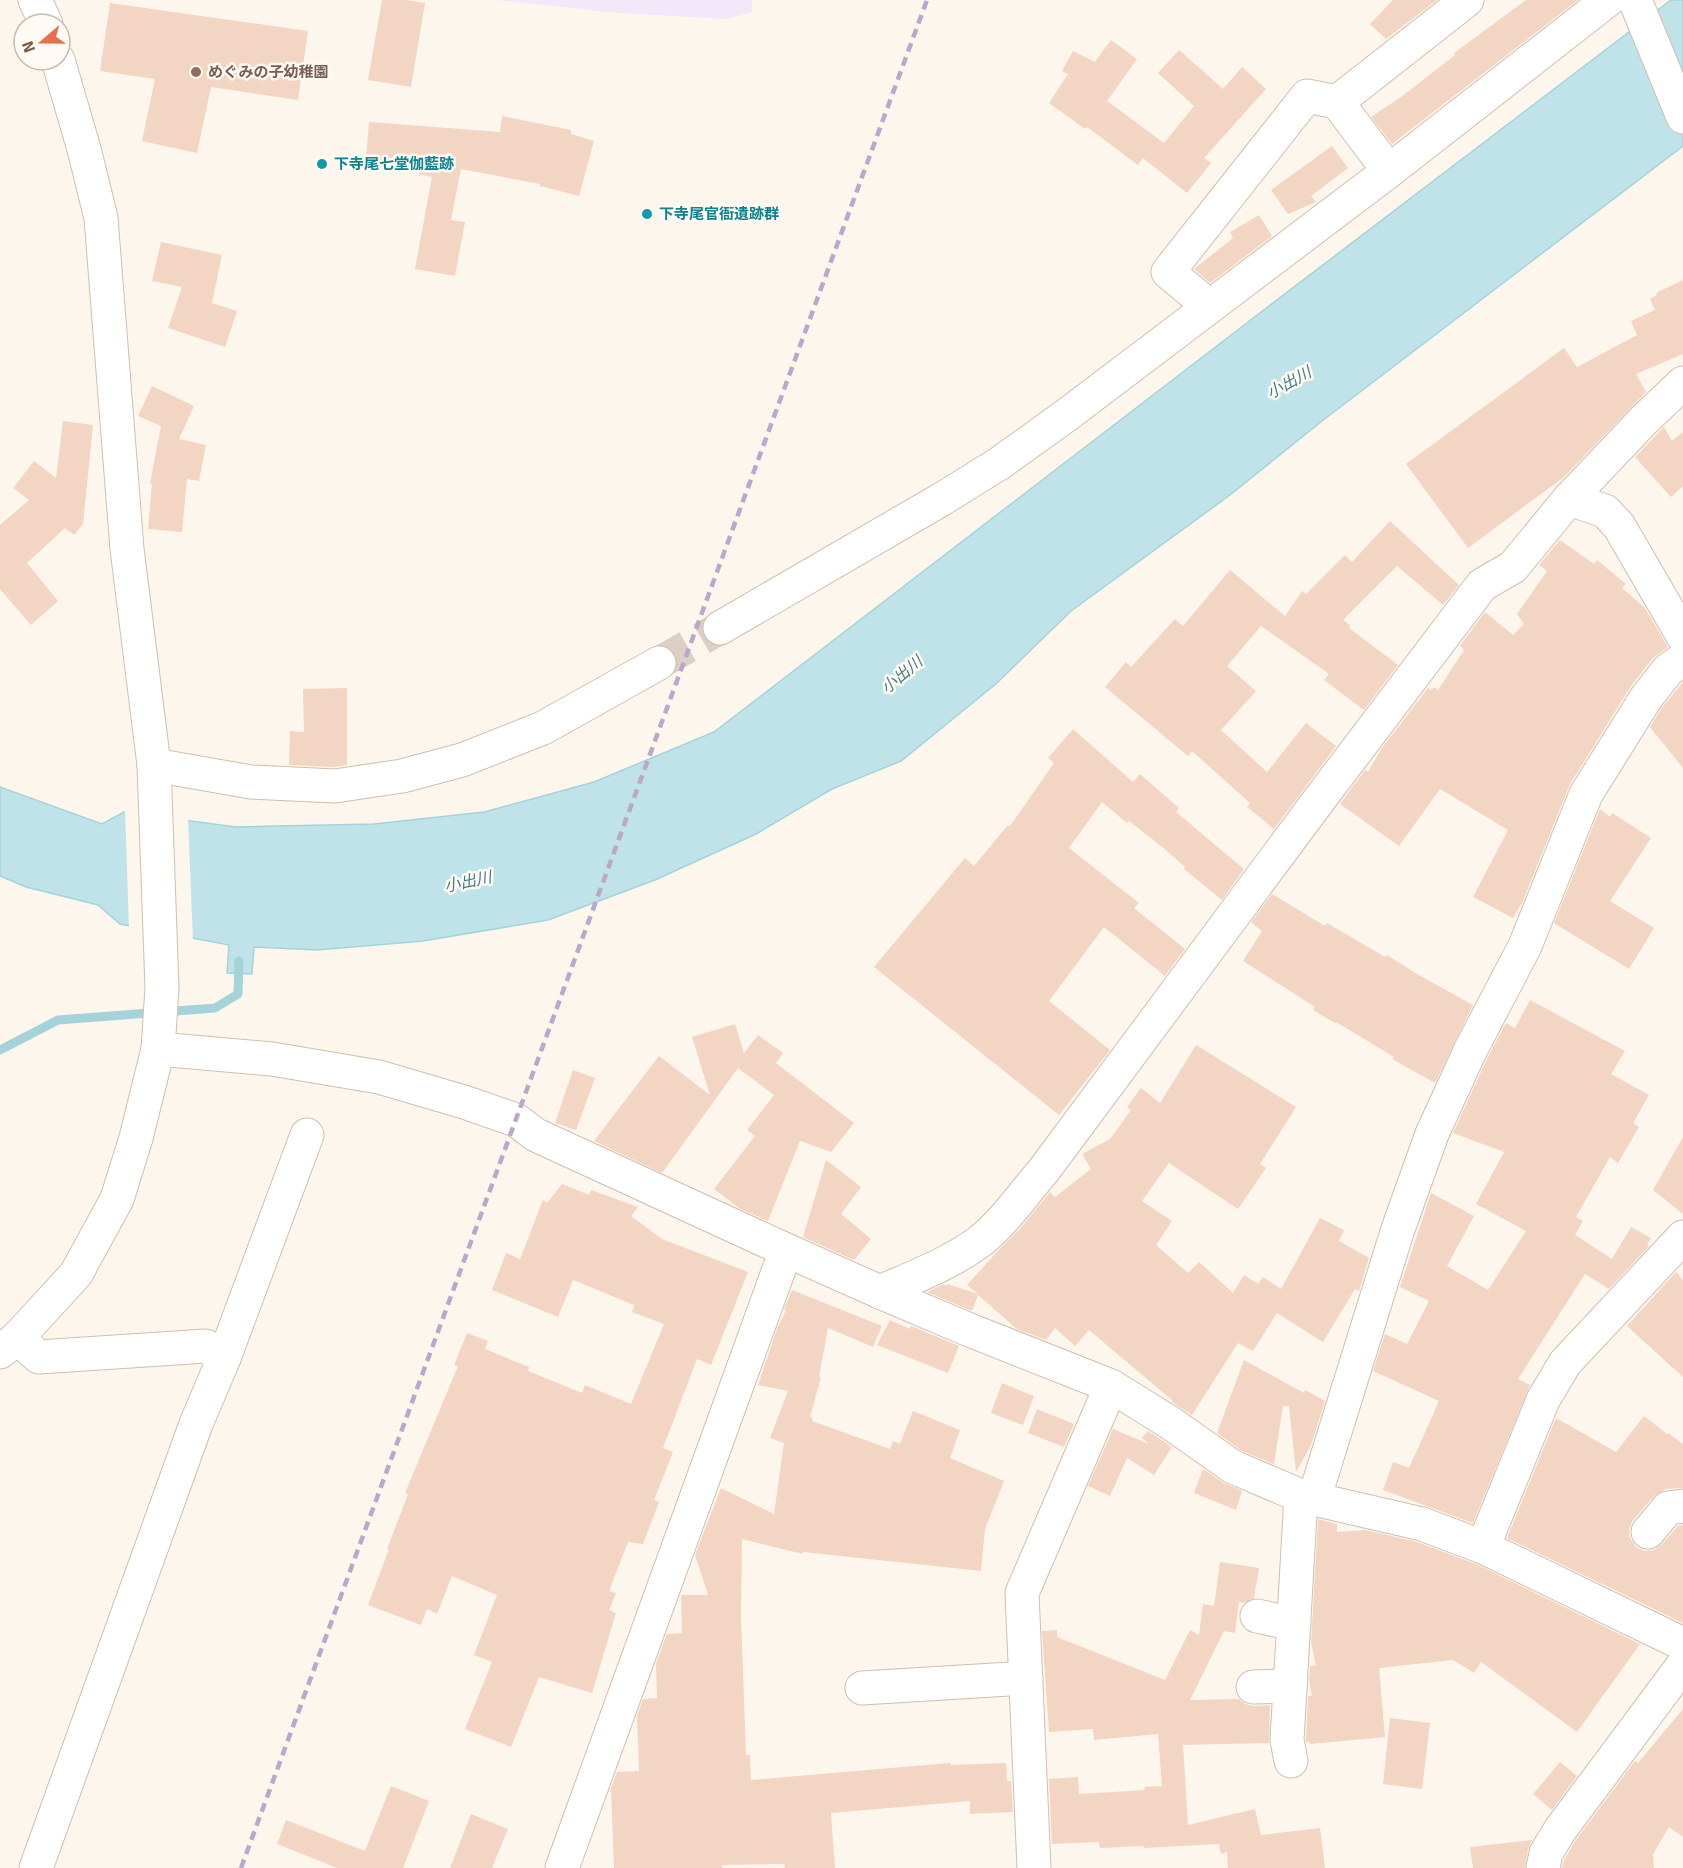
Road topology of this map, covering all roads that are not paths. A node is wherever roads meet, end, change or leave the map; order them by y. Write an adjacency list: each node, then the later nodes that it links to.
1 (1467, 0): 5 (street)
2 (1608, 0): 7 (street)
3 (1635, 0): 6 (street)
4 (62, 72): 15 (street)
5 (1337, 102): 7 (street); 8 (street)
6 (1683, 117)
7 (1389, 171): 8 (street)
8 (1209, 306): 11 (street)
9 (1683, 383): 10 (street)
10 (1569, 500): 12 (street); 20 (street)
11 (720, 628)
12 (1683, 636)
13 (1683, 659): 24 (street)
14 (658, 663): 15 (street)
15 (154, 772): 16 (street)
16 (158, 1049): 19 (street); 21 (street)
17 (307, 1135): 22 (street)
18 (1683, 1237): 27 (street)
19 (786, 1250): 20 (street); 38 (street)
20 (880, 1292): 23 (street)
21 (9, 1345): 22 (street)
22 (224, 1358): 37 (street)
23 (1111, 1386): 24 (street); 32 (street)
24 (1308, 1498): 27 (street); 29 (street)
25 (1683, 1506): 26 (street)
26 (1648, 1533)
27 (1483, 1547): 30 (street)
28 (1257, 1616): 29 (street)
29 (1294, 1624): 33 (street)
30 (1683, 1644)
31 (1683, 1665): 40 (street)
32 (1026, 1678): 34 (street); 39 (street)
33 (1290, 1686): 35 (street); 36 (street)
34 (862, 1688)
35 (1253, 1688)
36 (1291, 1761)
37 (36, 1868)
38 (562, 1868)
39 (1034, 1868)
40 (1543, 1868)

